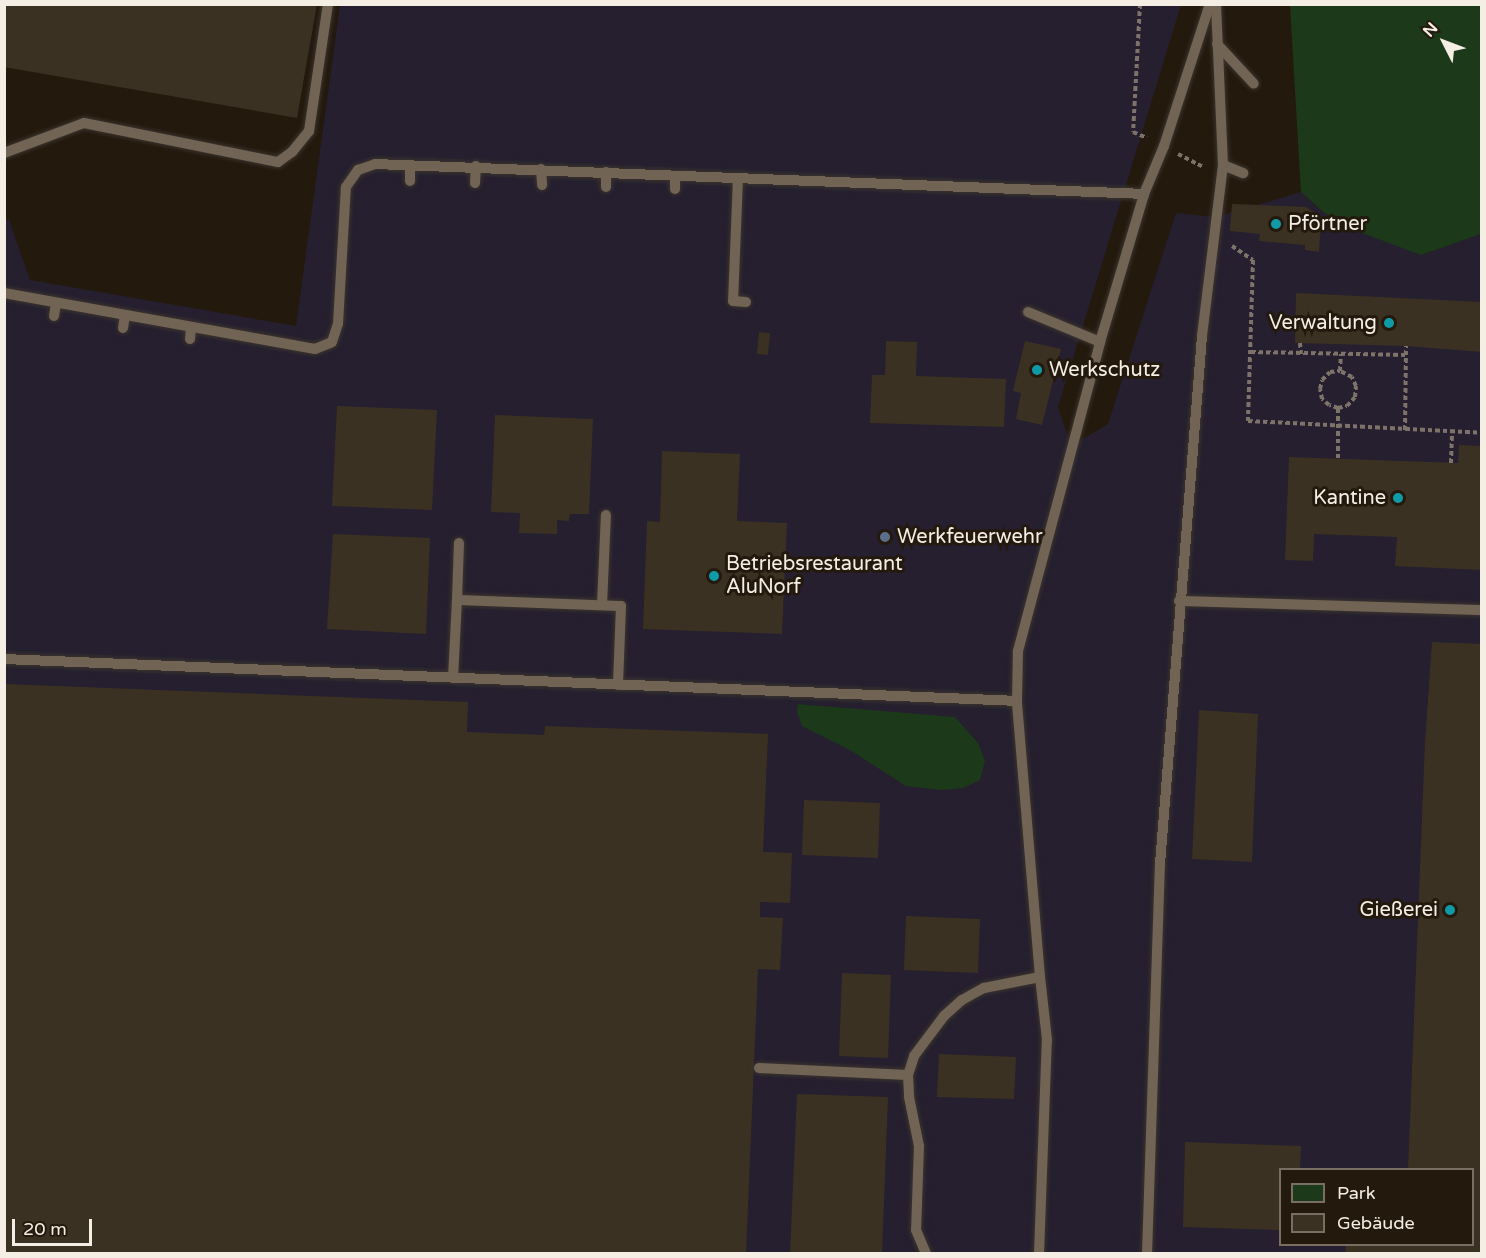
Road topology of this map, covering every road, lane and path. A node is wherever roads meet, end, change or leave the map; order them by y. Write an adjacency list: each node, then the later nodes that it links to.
1 (328, 4): 8 (lane)
2 (1140, 4): 7 (path)
3 (1210, 4): 7 (lane)
4 (1216, 4): 5 (lane)
5 (1217, 44): 6 (lane); 12 (lane)
6 (1254, 84)
7 (1164, 147): 12 (path); 22 (lane)
8 (4, 153)
9 (410, 165): 10 (lane); 17 (lane); 33 (lane)
10 (476, 166): 11 (lane); 18 (lane)
11 (542, 170): 13 (lane); 19 (lane)
12 (1222, 171): 14 (lane); 53 (lane)
13 (606, 172): 15 (lane); 20 (lane)
14 (1243, 174)
15 (675, 176): 16 (lane); 21 (lane)
16 (738, 178): 22 (lane); 25 (lane)
17 (410, 181)
18 (475, 183)
19 (542, 185)
20 (606, 187)
21 (675, 189)
22 (1144, 194): 34 (lane)
23 (1224, 240): 38 (path)
24 (4, 293): 26 (lane)
25 (746, 302)
26 (56, 303): 28 (lane); 29 (lane)
27 (1028, 312): 34 (lane)
28 (125, 315): 30 (lane); 31 (lane)
29 (54, 316)
30 (191, 327): 32 (lane); 33 (lane)
31 (123, 328)
32 (190, 339)
33 (261, 340): 37 (lane)
34 (1100, 342): 59 (lane)
35 (1300, 343): 39 (path)
36 (1406, 346): 41 (path)
37 (259, 351)
38 (1251, 352): 39 (path); 44 (path)
39 (1301, 354): 40 (path)
40 (1341, 354): 41 (path); 42 (path)
41 (1406, 355): 45 (path)
42 (1340, 371): 43 (path); 43 (path)
43 (1338, 408): 44 (path)
44 (1339, 426): 45 (path); 48 (path)
45 (1405, 430): 46 (path)
46 (1452, 432): 47 (path); 49 (path)
47 (1482, 433)
48 (1338, 458)
49 (1451, 463)
50 (606, 515): 54 (lane)
51 (459, 543): 52 (lane)
52 (457, 600): 54 (lane); 57 (lane)
53 (1179, 602): 55 (lane); 65 (lane)
54 (602, 605): 58 (lane)
55 (1482, 610)
56 (4, 659): 57 (lane)
57 (453, 678): 58 (lane)
58 (618, 685): 59 (lane)
59 (1017, 701): 60 (lane)
60 (1040, 977): 62 (lane); 64 (lane)
61 (759, 1068): 62 (lane)
62 (908, 1075): 63 (lane)
63 (926, 1254)
64 (1039, 1254)
65 (1147, 1254)

